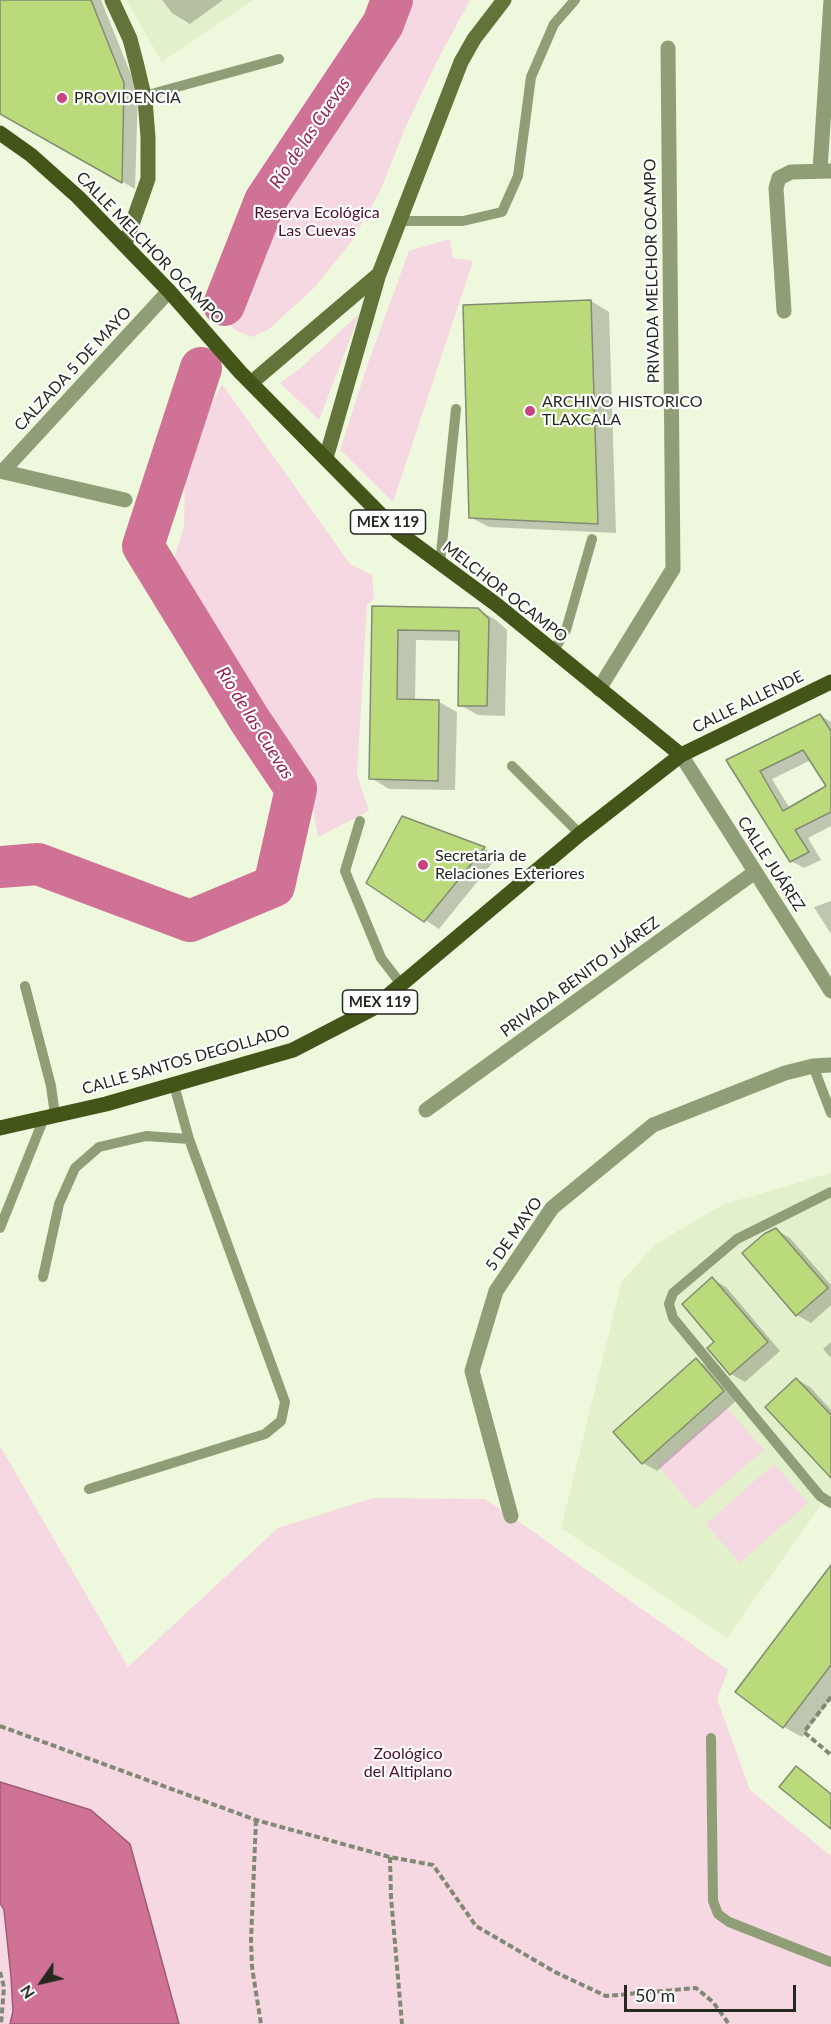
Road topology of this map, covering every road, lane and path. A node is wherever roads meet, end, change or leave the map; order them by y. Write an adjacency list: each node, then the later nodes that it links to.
1 (112, 0): 7 (main road)
2 (504, 0): 10 (main road)
3 (575, 0): 10 (lane)
4 (831, 0): 9 (street)
5 (668, 48): 25 (street, PRIVADA MELCHOR OCAMPO)
6 (279, 59): 7 (lane)
7 (144, 96): 11 (main road)
8 (0, 133): 11 (main road, CALLE MELCHOR OCAMPO / MEX 119)
9 (826, 171): 14 (street)
10 (399, 221): 12 (main road)
11 (125, 244): 13 (main road, CALLE MELCHOR OCAMPO / MEX 119)
12 (379, 274): 16 (main road); 18 (main road)
13 (169, 291): 15 (main road, CALLE MELCHOR OCAMPO / MEX 119); 19 (street, CALZADA 5 DE MAYO)
14 (784, 311)
15 (240, 372): 16 (main road, MELCHOR OCAMPO / MEX 119)
16 (251, 383): 18 (main road, MELCHOR OCAMPO / MEX 119)
17 (456, 409): 22 (lane)
18 (326, 458): 22 (main road, MELCHOR OCAMPO / MEX 119)
19 (1, 471): 20 (street)
20 (125, 500)
21 (592, 539): 23 (lane)
22 (440, 563): 23 (main road, MELCHOR OCAMPO / MEX 119)
23 (553, 652): 25 (main road, MELCHOR OCAMPO / MEX 119)
24 (831, 682): 26 (main road, CALLE ALLENDE / MEX 119)
25 (599, 689): 26 (main road, MELCHOR OCAMPO / MEX 119)
26 (681, 755): 29 (main road, CALLE SANTOS DEGOLLADO / MEX 119); 30 (street, CALLE JUÁREZ)
27 (512, 766): 29 (lane)
28 (360, 821): 31 (lane)
29 (580, 834): 31 (main road, CALLE SANTOS DEGOLLADO / MEX 119)
30 (754, 872): 33 (street, CALLE JUÁREZ); 37 (street, PRIVADA BENITO JUÁREZ)
31 (401, 984): 36 (main road, CALLE SANTOS DEGOLLADO / MEX 119)
32 (25, 986): 39 (lane)
33 (831, 991)
34 (831, 1065): 35 (street, 5 DE MAYO)
35 (813, 1066): 38 (lane); 47 (street, 5 DE MAYO)
36 (174, 1085): 39 (main road, CALLE SANTOS DEGOLLADO / MEX 119); 41 (lane)
37 (426, 1110)
38 (831, 1113)
39 (49, 1117): 40 (main road, CALLE SANTOS DEGOLLADO / MEX 119); 43 (lane)
40 (0, 1128)
41 (189, 1139): 44 (lane); 45 (lane)
42 (831, 1192): 46 (lane)
43 (0, 1228)
44 (43, 1277)
45 (89, 1489)
46 (831, 1503)
47 (511, 1516)
48 (831, 1697): 51 (path)
49 (0, 1726): 52 (path)
50 (711, 1738): 54 (lane)
51 (831, 1755)
52 (256, 1820): 53 (path); 57 (path)
53 (390, 1857): 58 (path); 59 (path)
54 (831, 1962)
55 (0, 1972): 56 (path)
56 (1, 2024)
57 (261, 2024)
58 (402, 2024)
59 (729, 2024)

